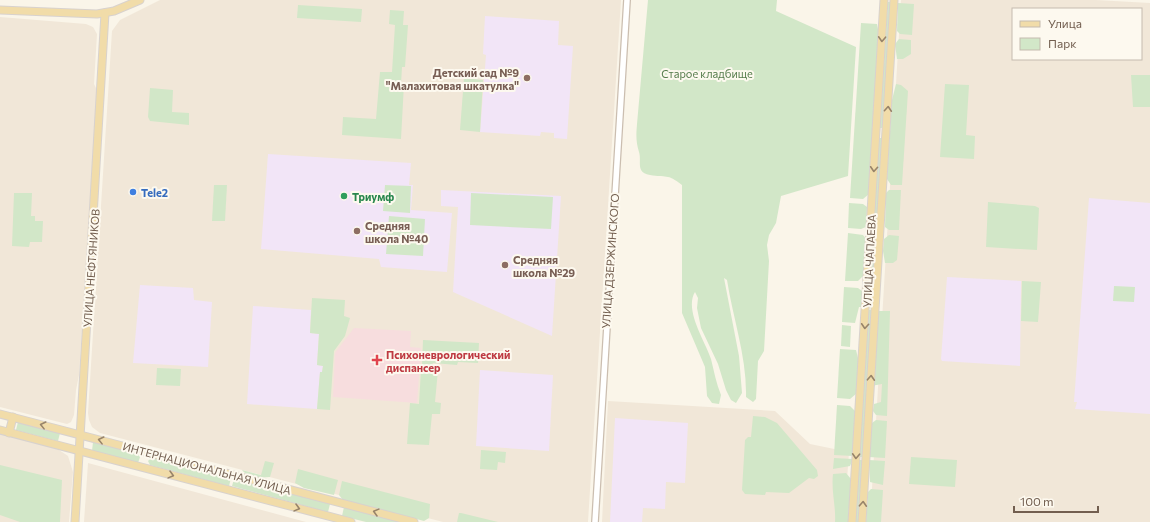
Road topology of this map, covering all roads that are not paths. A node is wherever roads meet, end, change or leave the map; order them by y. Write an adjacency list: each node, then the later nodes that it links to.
1 (140, 0): 6 (main road)
2 (627, 0): 20 (street, УЛИЦА ДЗЕРЖИНСКОГО)
3 (884, 0): 7 (main road, УЛИЦА ЧАПАЕВА, one-way to 7)
4 (894, 0): 8 (main road, УЛИЦА ЧАПАЕВА, one-way to 4)
5 (0, 10): 6 (main road)
6 (105, 13): 13 (main road, УЛИЦА НЕФТЯНИКОВ)
7 (876, 133): 8 (main road); 21 (main road, УЛИЦА ЧАПАЕВА, one-way to 21)
8 (886, 134): 22 (main road, УЛИЦА ЧАПАЕВА, one-way to 8)
9 (0, 414): 10 (main road, ИНТЕРНАЦИОНАЛЬНАЯ УЛИЦА)
10 (13, 418): 12 (main road); 13 (main road, ИНТЕРНАЦИОНАЛЬНАЯ УЛИЦА, one-way to 10)
11 (0, 430): 12 (main road, ИНТЕРНАЦИОНАЛЬНАЯ УЛИЦА)
12 (9, 433): 14 (main road, ИНТЕРНАЦИОНАЛЬНАЯ УЛИЦА)
13 (80, 435): 14 (main road, УЛИЦА НЕФТЯНИКОВ); 15 (main road, ИНТЕРНАЦИОНАЛЬНАЯ УЛИЦА, one-way to 13)
14 (80, 451): 16 (main road, ИНТЕРНАЦИОНАЛЬНАЯ УЛИЦА); 17 (main road, УЛИЦА НЕФТЯНИКОВ)
15 (154, 454): 16 (main road); 19 (main road, ИНТЕРНАЦИОНАЛЬНАЯ УЛИЦА, one-way to 15)
16 (150, 469): 18 (main road, ИНТЕРНАЦИОНАЛЬНАЯ УЛИЦА, one-way to 18)
17 (74, 522)
18 (351, 522)
19 (414, 522)
20 (595, 522)
21 (852, 522)
22 (862, 522)

